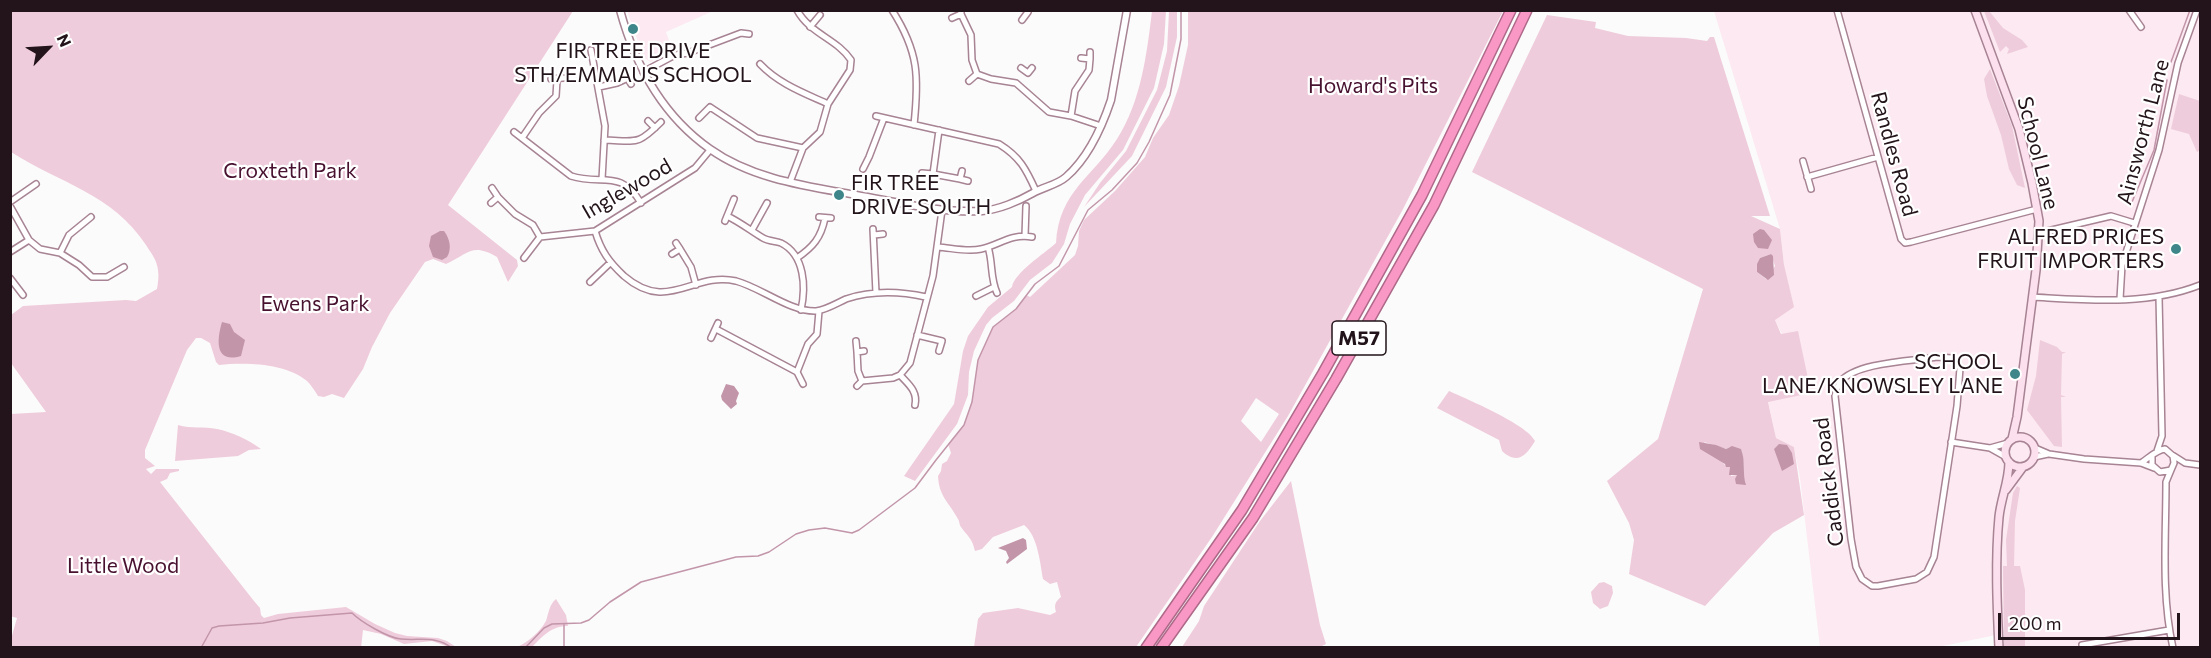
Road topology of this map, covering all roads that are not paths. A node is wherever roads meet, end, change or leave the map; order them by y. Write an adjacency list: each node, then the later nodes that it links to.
1 (620, 10): 24 (street)
2 (798, 10): 15 (street)
3 (892, 10): 37 (street)
4 (1127, 10): 38 (street)
5 (1511, 10): 142 (highway, M57)
6 (1527, 10): 143 (highway, M57)
7 (1837, 10): 47 (street, Randles Road)
8 (1975, 10): 71 (main road, School Lane)
9 (2129, 10): 16 (street)
10 (2198, 10): 76 (street, Ainsworth Lane)
11 (961, 12): 13 (street); 25 (street)
12 (820, 15): 15 (street)
13 (952, 18)
14 (744, 24): 17 (street)
15 (810, 27): 30 (street)
16 (2141, 27)
17 (741, 33): 18 (street); 24 (street)
18 (749, 34)
19 (594, 52): 29 (street)
20 (1081, 58): 32 (street)
21 (760, 64): 30 (street)
22 (1021, 68): 28 (street)
23 (624, 72): 29 (street)
24 (643, 72): 45 (street)
25 (978, 74): 27 (street); 28 (street)
26 (557, 79): 42 (street)
27 (969, 81)
28 (1019, 85): 32 (street)
29 (599, 87): 43 (street)
30 (828, 104): 44 (street)
31 (876, 116): 34 (street)
32 (1071, 116): 38 (street)
33 (699, 118): 44 (street)
34 (884, 118): 37 (street); 46 (street)
35 (648, 121): 39 (street)
36 (661, 122): 39 (street)
37 (914, 125): 40 (street)
38 (1101, 126): 62 (street)
39 (655, 128): 43 (street)
40 (939, 130): 53 (street); 62 (street)
41 (514, 132): 42 (street)
42 (522, 138): 55 (street)
43 (604, 140): 55 (street)
44 (802, 148): 58 (street)
45 (710, 150): 58 (street); 66 (street, Inglewood)
46 (869, 157): 48 (street); 50 (street)
47 (1878, 157): 54 (street); 71 (street, Randles Road)
48 (877, 160)
49 (1803, 161): 54 (street)
50 (863, 169)
51 (962, 171): 56 (street)
52 (922, 173): 53 (street)
53 (933, 174): 56 (street)
54 (1807, 177): 61 (street)
55 (602, 179): 66 (street)
56 (960, 179): 57 (street)
57 (968, 181)
58 (790, 182): 72 (street)
59 (36, 184): 68 (street)
60 (492, 188): 63 (street)
61 (1811, 189)
62 (1036, 191): 72 (street)
63 (498, 197): 65 (street); 82 (street)
64 (734, 199): 77 (street)
65 (491, 203)
66 (641, 203): 78 (street, Inglewood)
67 (767, 203): 73 (street)
68 (10, 204): 84 (street)
69 (755, 206): 73 (street)
70 (1026, 206): 81 (street)
71 (2037, 208): 79 (main road, School Lane)
72 (942, 210): 86 (street)
73 (763, 211): 77 (street)
74 (92, 217): 90 (street)
75 (825, 218): 93 (street)
76 (2134, 223): 79 (street); 106 (street, Ainsworth Lane)
77 (752, 230): 93 (street)
78 (595, 231): 82 (street, Inglewood); 94 (street)
79 (2039, 233): 104 (main road, School Lane)
80 (883, 234): 100 (street)
81 (1025, 236): 83 (street); 87 (street)
82 (540, 237): 92 (street)
83 (1032, 237)
84 (29, 240): 89 (street); 90 (street)
85 (676, 243): 88 (street)
86 (938, 247): 87 (street); 103 (street)
87 (988, 247): 102 (street)
88 (680, 249): 91 (street); 98 (street)
89 (10, 252)
90 (60, 253): 95 (street)
91 (672, 254)
92 (524, 258)
93 (797, 258): 107 (street)
94 (610, 263): 96 (street); 98 (street)
95 (124, 267)
96 (586, 273)
97 (10, 278): 101 (street)
98 (696, 285): 107 (street)
99 (2200, 285): 105 (street)
100 (876, 293): 103 (street); 108 (street)
101 (23, 295)
102 (976, 296)
103 (926, 297): 109 (street)
104 (2032, 297): 106 (street); 117 (main road, School Lane)
105 (2159, 297): 106 (street); 118 (street)
106 (2120, 300)
107 (801, 310): 108 (street)
108 (819, 311): 113 (street)
109 (917, 335): 112 (street); 114 (street)
110 (711, 338): 113 (street)
111 (856, 341): 114 (street)
112 (939, 351)
113 (797, 372): 115 (street)
114 (900, 375): 116 (street)
115 (803, 384)
116 (918, 400)
117 (2017, 417): 119 (main road); 120 (main road, School Lane)
118 (2162, 436): 124 (street); 125 (street)
119 (2026, 438): 120 (main road); 123 (main road)
120 (2010, 441): 122 (street); 130 (main road)
121 (1951, 442): 121 (street, Caddick Road); 122 (street)
122 (1990, 448): 130 (street)
123 (2035, 448): 126 (street); 129 (main road)
124 (2168, 450): 125 (street); 127 (street)
125 (2157, 451): 128 (street)
126 (2049, 454): 129 (street); 131 (street)
127 (2174, 456): 132 (street); 136 (street)
128 (2152, 457): 131 (street); 135 (street)
129 (2034, 458): 134 (main road)
130 (2007, 459): 134 (main road); 139 (main road)
131 (2141, 463): 135 (street)
132 (2185, 463): 133 (street); 136 (street)
133 (2200, 465)
134 (2023, 467): 139 (main road)
135 (2154, 468): 137 (street)
136 (2172, 468): 137 (street); 138 (street)
137 (2160, 472): 138 (street)
138 (2166, 482): 140 (street)
139 (2005, 492): 144 (main road)
140 (2169, 630): 141 (street); 145 (street)
141 (2082, 645)
142 (1146, 648)
143 (1161, 648)
144 (1999, 648)
145 (2173, 648)

